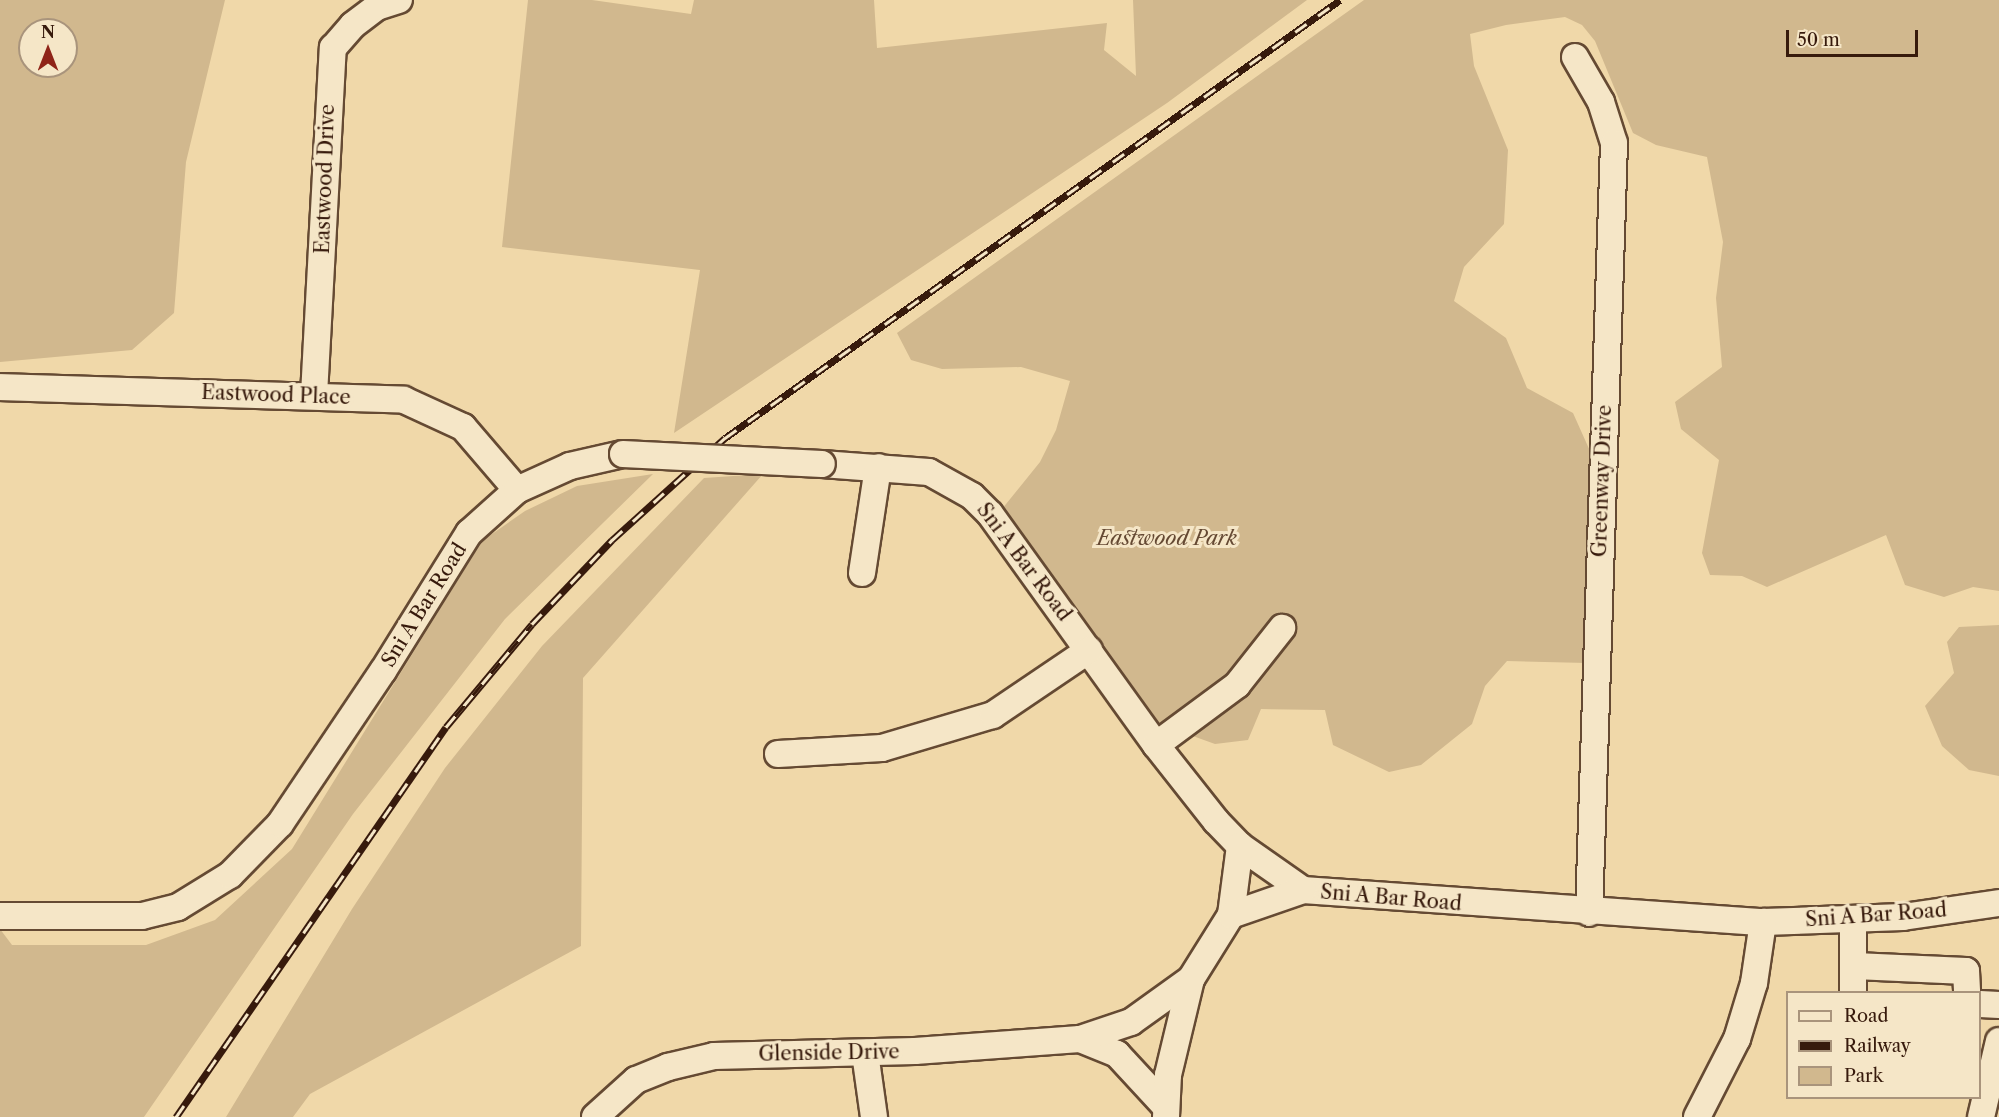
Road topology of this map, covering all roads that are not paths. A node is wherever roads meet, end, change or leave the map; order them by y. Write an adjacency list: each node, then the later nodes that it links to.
1 (399, 0): 4 (street, Eastwood Drive)
2 (1575, 57): 15 (street, Greenway Drive)
3 (0, 387): 4 (street, Eastwood Place)
4 (314, 395): 6 (street, Eastwood Place)
5 (878, 467): 6 (street, Sni A Bar Road, bridge); 7 (street); 9 (street, Sni A Bar Road)
6 (517, 490): 17 (street, Sni A Bar Road)
7 (862, 573)
8 (1282, 628): 10 (street)
9 (1089, 650): 10 (street, Sni A Bar Road); 11 (street)
10 (1156, 745): 12 (street, Sni A Bar Road)
11 (778, 754)
12 (1240, 846): 13 (street, Sni A Bar Road); 16 (street)
13 (1303, 890): 15 (street, Sni A Bar Road); 16 (street)
14 (1999, 903): 18 (street, Sni A Bar Road)
15 (1589, 913): 19 (street, Sni A Bar Road)
16 (1231, 915): 21 (street)
17 (0, 916)
18 (1854, 919): 19 (street, Sni A Bar Road); 20 (street)
19 (1762, 922): 32 (street)
20 (1855, 966): 22 (street); 23 (street)
21 (1191, 979): 26 (street, Glenside Drive); 29 (street)
22 (1853, 991)
23 (1967, 991)
24 (1981, 1004): 25 (street)
25 (1999, 1005)
26 (1080, 1039): 28 (street, Glenside Drive); 29 (street, Glenside Drive)
27 (1999, 1041): 33 (street)
28 (865, 1053): 30 (street, Glenside Drive); 31 (street)
29 (1166, 1112)
30 (595, 1117)
31 (874, 1117)
32 (1697, 1117)
33 (1981, 1117)

